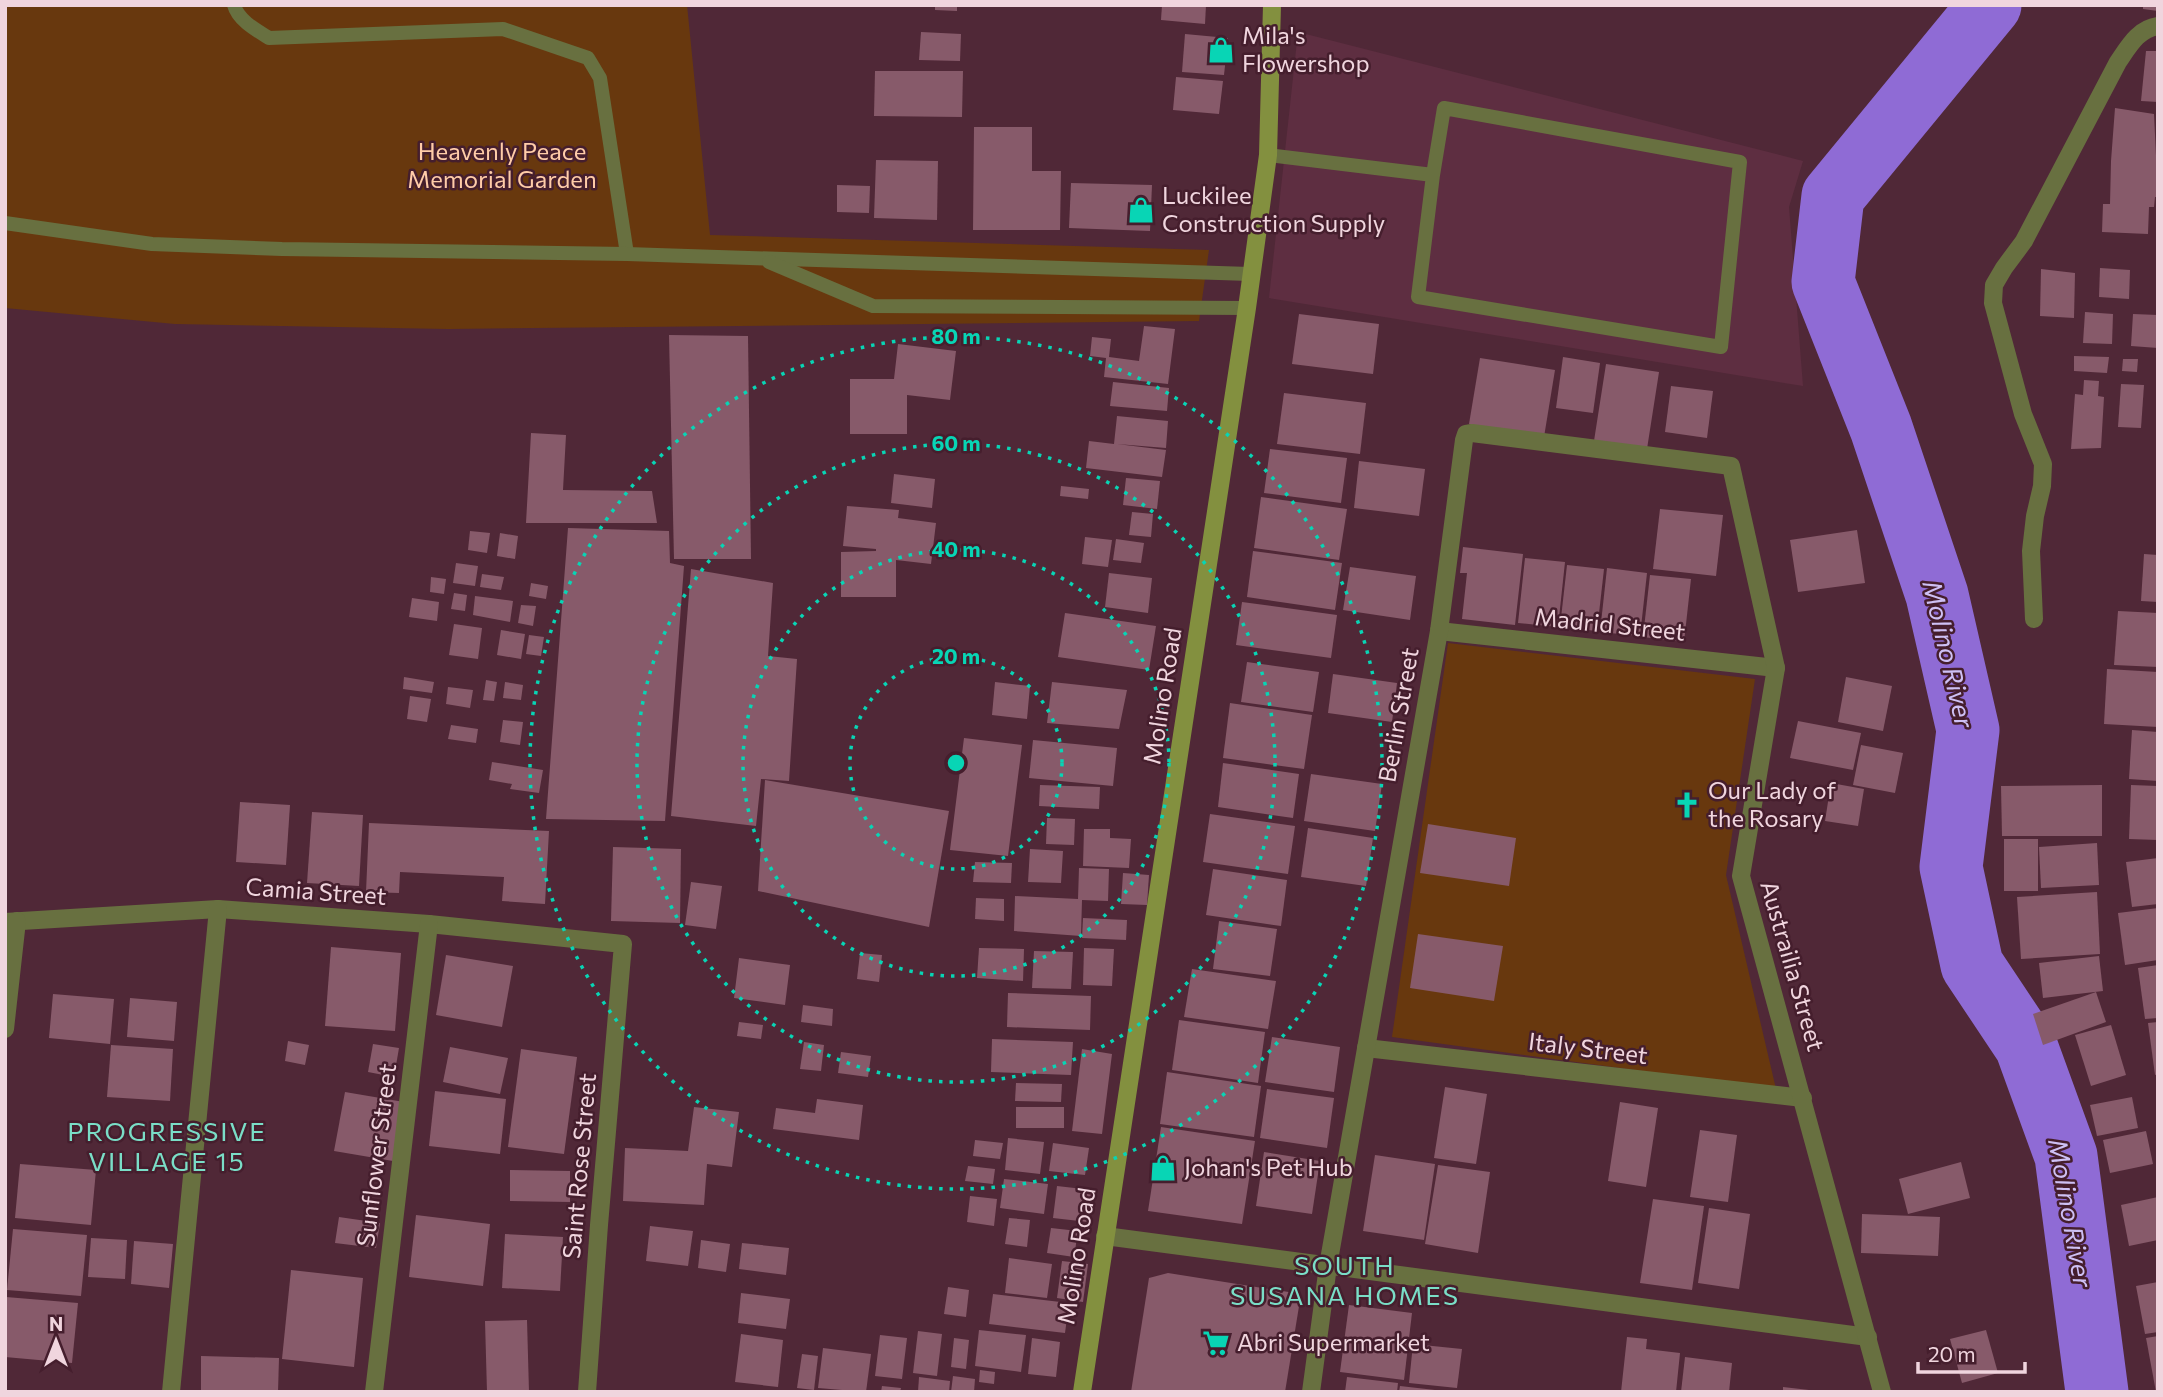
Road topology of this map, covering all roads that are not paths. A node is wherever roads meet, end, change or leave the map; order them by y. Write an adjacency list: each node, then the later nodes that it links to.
1 (234, 5): 7 (lane)
2 (1272, 5): 4 (main road, Molino Road)
3 (2158, 26): 12 (street)
4 (1268, 155): 5 (lane); 9 (main road, Molino Road)
5 (1433, 175): 5 (lane)
6 (5, 223): 7 (lane)
7 (627, 254): 8 (lane)
8 (762, 258): 9 (lane); 10 (lane)
9 (1250, 274): 10 (main road, Molino Road)
10 (1247, 309): 22 (main road, Molino Road)
11 (1731, 466): 13 (street, Berlin Street); 14 (street, Austrailia Street)
12 (2034, 619)
13 (1438, 631): 14 (street, Madrid Street); 20 (street, Berlin Street)
14 (1776, 668): 21 (street, Austrailia Street)
15 (218, 909): 16 (street, Camia Street); 17 (street, Camia Street); 25 (street)
16 (11, 921): 19 (street)
17 (429, 924): 18 (street, Camia Street); 26 (street, Sunflower Street)
18 (624, 944): 27 (street, Saint Rose Street)
19 (5, 1029)
20 (1366, 1048): 21 (street, Italy Street); 23 (street, Berlin Street)
21 (1803, 1098): 24 (street, Austrailia Street)
22 (1105, 1236): 23 (street); 28 (main road, Molino Road)
23 (1328, 1266): 24 (street); 29 (street, Berlin Street)
24 (1868, 1337): 30 (street, Austrailia Street)
25 (171, 1392)
26 (374, 1392)
27 (587, 1392)
28 (1082, 1392)
29 (1311, 1392)
30 (1882, 1392)

